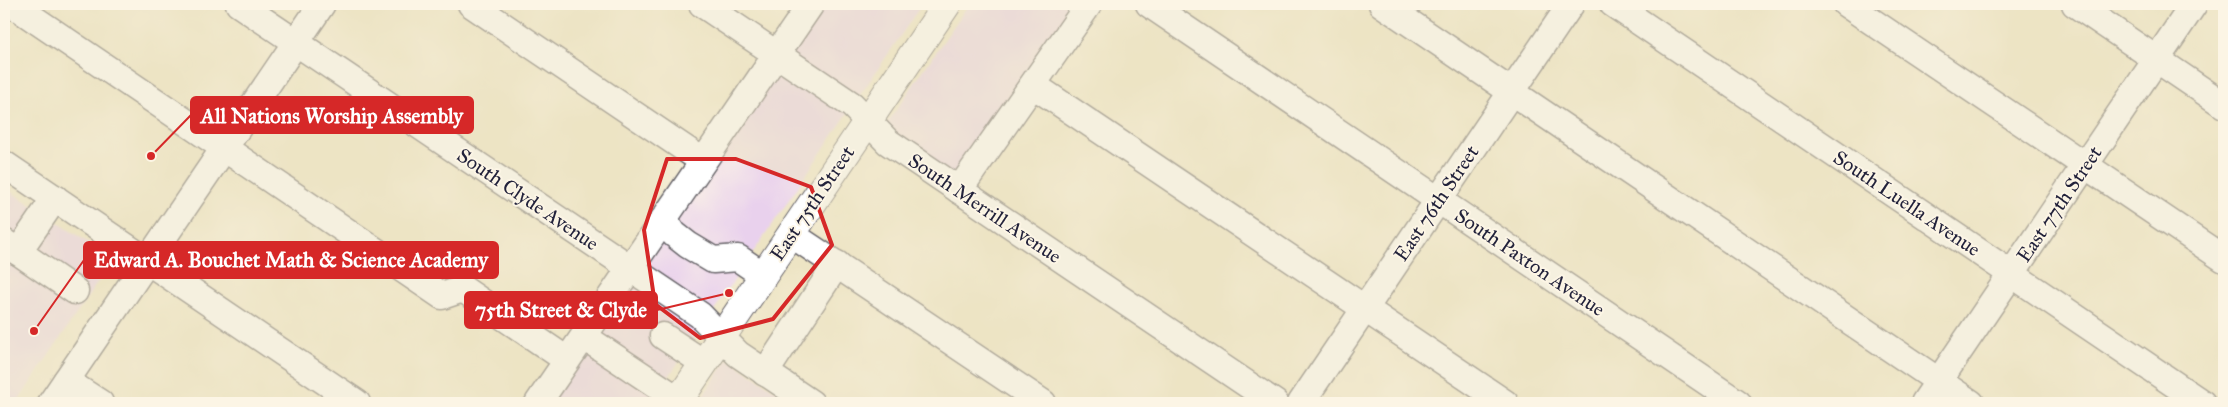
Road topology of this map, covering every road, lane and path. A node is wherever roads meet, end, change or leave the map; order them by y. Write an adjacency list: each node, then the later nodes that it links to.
1 (12, 4): 23 (street)
2 (239, 4): 16 (street, South Clyde Avenue)
3 (322, 4): 16 (street)
4 (471, 4): 24 (street)
5 (702, 4): 17 (street, South Merrill Avenue)
6 (811, 4): 17 (street)
7 (947, 4): 22 (main road, East 75th Street)
8 (1089, 4): 19 (street)
9 (1149, 4): 29 (street, South Paxton Avenue)
10 (1382, 4): 20 (street)
11 (1571, 4): 20 (street, East 76th Street)
12 (1613, 4): 37 (street, South Luella Avenue)
13 (1846, 4): 26 (street)
14 (2075, 4): 18 (street)
15 (2194, 4): 18 (street, East 77th Street)
16 (296, 42): 23 (street); 36 (street, South Clyde Avenue)
17 (776, 54): 22 (street, South Merrill Avenue); 24 (street)
18 (2157, 59): 21 (street); 26 (street, East 77th Street)
19 (1033, 85): 27 (street); 40 (street)
20 (1512, 92): 29 (street, East 76th Street); 48 (street)
21 (2224, 105)
22 (867, 121): 27 (street, South Merrill Avenue); 31 (main road, East 75th Street)
23 (224, 148): 34 (street); 44 (street)
24 (703, 161): 30 (street)
25 (4, 164): 28 (street)
26 (2085, 165): 33 (street); 37 (street, East 77th Street)
27 (959, 190): 56 (street, South Merrill Avenue)
28 (55, 198): 32 (street); 34 (street)
29 (1438, 200): 40 (street, East 76th Street); 59 (street, South Paxton Avenue)
30 (664, 219): 36 (street); 38 (street)
31 (791, 234): 35 (street); 38 (main road, East 75th Street)
32 (11, 247): 39 (street)
33 (2224, 259)
34 (148, 261): 47 (street); 52 (street)
35 (837, 264): 46 (street); 55 (street)
36 (630, 268): 42 (street, South Clyde Avenue); 44 (street)
37 (2011, 274): 48 (street, East 77th Street); 62 (street, South Luella Avenue)
38 (763, 275): 42 (main road, East 75th Street)
39 (74, 291)
40 (1365, 308): 57 (street, East 76th Street); 58 (street)
41 (663, 336): 45 (street)
42 (721, 337): 45 (main road, East 75th Street); 46 (street, South Clyde Avenue)
43 (592, 342): 49 (street)
44 (567, 360): 53 (street)
45 (704, 363): 49 (main road, East 75th Street)
46 (765, 373): 54 (street, South Clyde Avenue)
47 (66, 381): 50 (street); 51 (street)
48 (1939, 381): 60 (street, East 77th Street); 61 (street)
49 (678, 402)
50 (51, 403)
51 (100, 403)
52 (357, 403)
53 (538, 403)
54 (811, 403)
55 (1043, 403)
56 (1274, 403)
57 (1301, 403)
58 (1506, 403)
59 (1738, 403)
60 (1924, 403)
61 (1971, 403)
62 (2202, 403)

